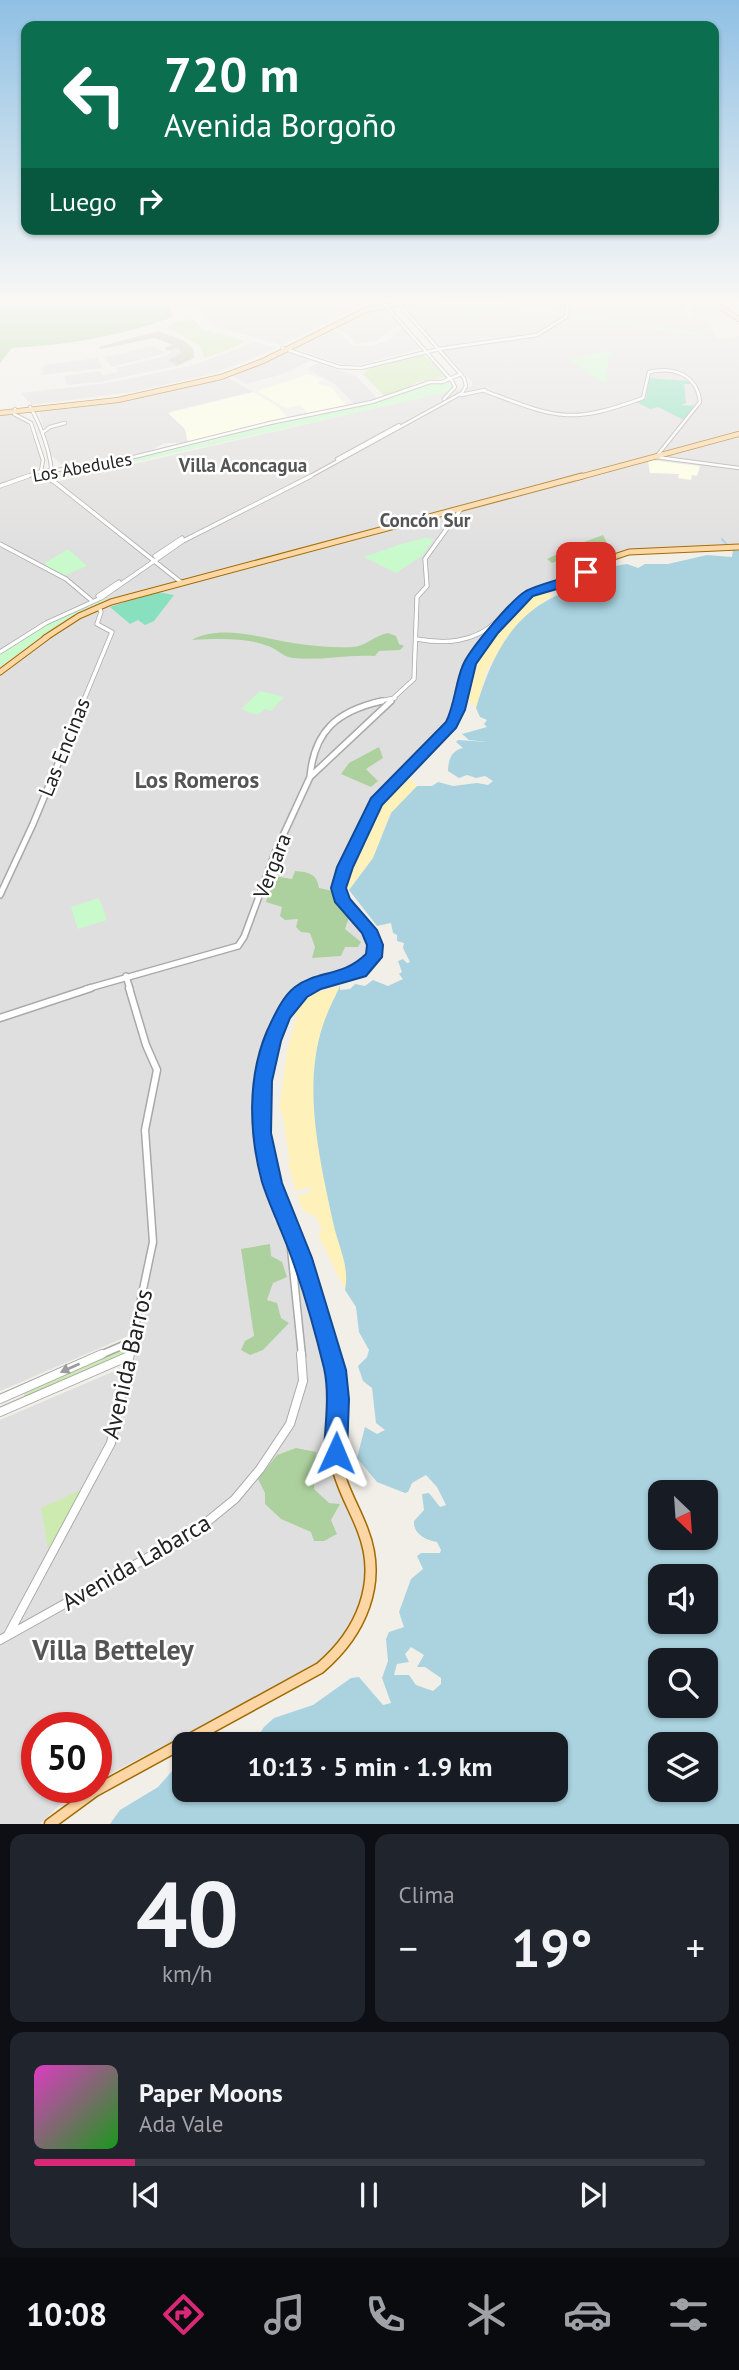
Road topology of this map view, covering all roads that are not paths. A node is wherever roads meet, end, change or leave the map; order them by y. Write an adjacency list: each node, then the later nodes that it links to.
1 (168, 386): 8 (main road)
2 (419, 386): 22 (street, Los Abedules)
3 (455, 386): 12 (street)
4 (465, 386): 7 (street)
5 (645, 386): 7 (street)
6 (696, 386): 16 (street)
7 (456, 396): 12 (street)
8 (31, 409): 9 (main road); 13 (street)
9 (15, 410): 10 (main road); 23 (street)
10 (0, 412)
11 (65, 422): 13 (street)
12 (402, 425): 31 (street)
13 (42, 433): 19 (street)
14 (739, 434): 15 (main road)
15 (705, 443): 17 (main road); 18 (main road)
16 (661, 448): 17 (main road); 18 (street)
17 (667, 452): 18 (main road)
18 (655, 456): 20 (street); 26 (main road)
19 (51, 462): 21 (street); 22 (street)
20 (739, 468)
21 (53, 469): 22 (street, Los Abedules); 23 (street, Los Abedules); 24 (street)
22 (67, 469)
23 (41, 471): 24 (street); 25 (street, Los Abedules)
24 (52, 481): 31 (street)
25 (0, 486)
26 (494, 499): 27 (main road); 30 (main road)
27 (461, 509): 30 (main road); 33 (street)
28 (0, 544): 36 (street)
29 (738, 547): 35 (main road)
30 (312, 548): 32 (main road)
31 (152, 560): 32 (street); 34 (street); 36 (street)
32 (181, 582): 34 (main road); 36 (main road)
33 (426, 586): 38 (street, Vergara)
34 (108, 598): 36 (main road)
35 (522, 600): 38 (street); 48 (main road)
36 (95, 603): 37 (street); 40 (main road); 45 (street, Las Encinas)
37 (74, 611): 39 (street)
38 (416, 639): 43 (street, Vergara)
39 (20, 640): 40 (street); 41 (street)
40 (29, 649): 42 (main road)
41 (0, 652)
42 (0, 671)
43 (397, 698): 44 (street, Vergara); 44 (street)
44 (310, 777): 46 (street, Vergara)
45 (0, 895)
46 (126, 976): 47 (street, Vergara); 49 (street, Avenida Barros)
47 (0, 1018)
48 (289, 1229): 53 (street, Avenida Labarca); 55 (main road)
49 (133, 1341): 50 (street, Avenida Barros); 51 (street, one-way to 51)
50 (129, 1356): 52 (street); 53 (street, Avenida Barros)
51 (0, 1399)
52 (0, 1412)
53 (8, 1635): 54 (street, Avenida Labarca)
54 (0, 1640)
55 (50, 1824)

